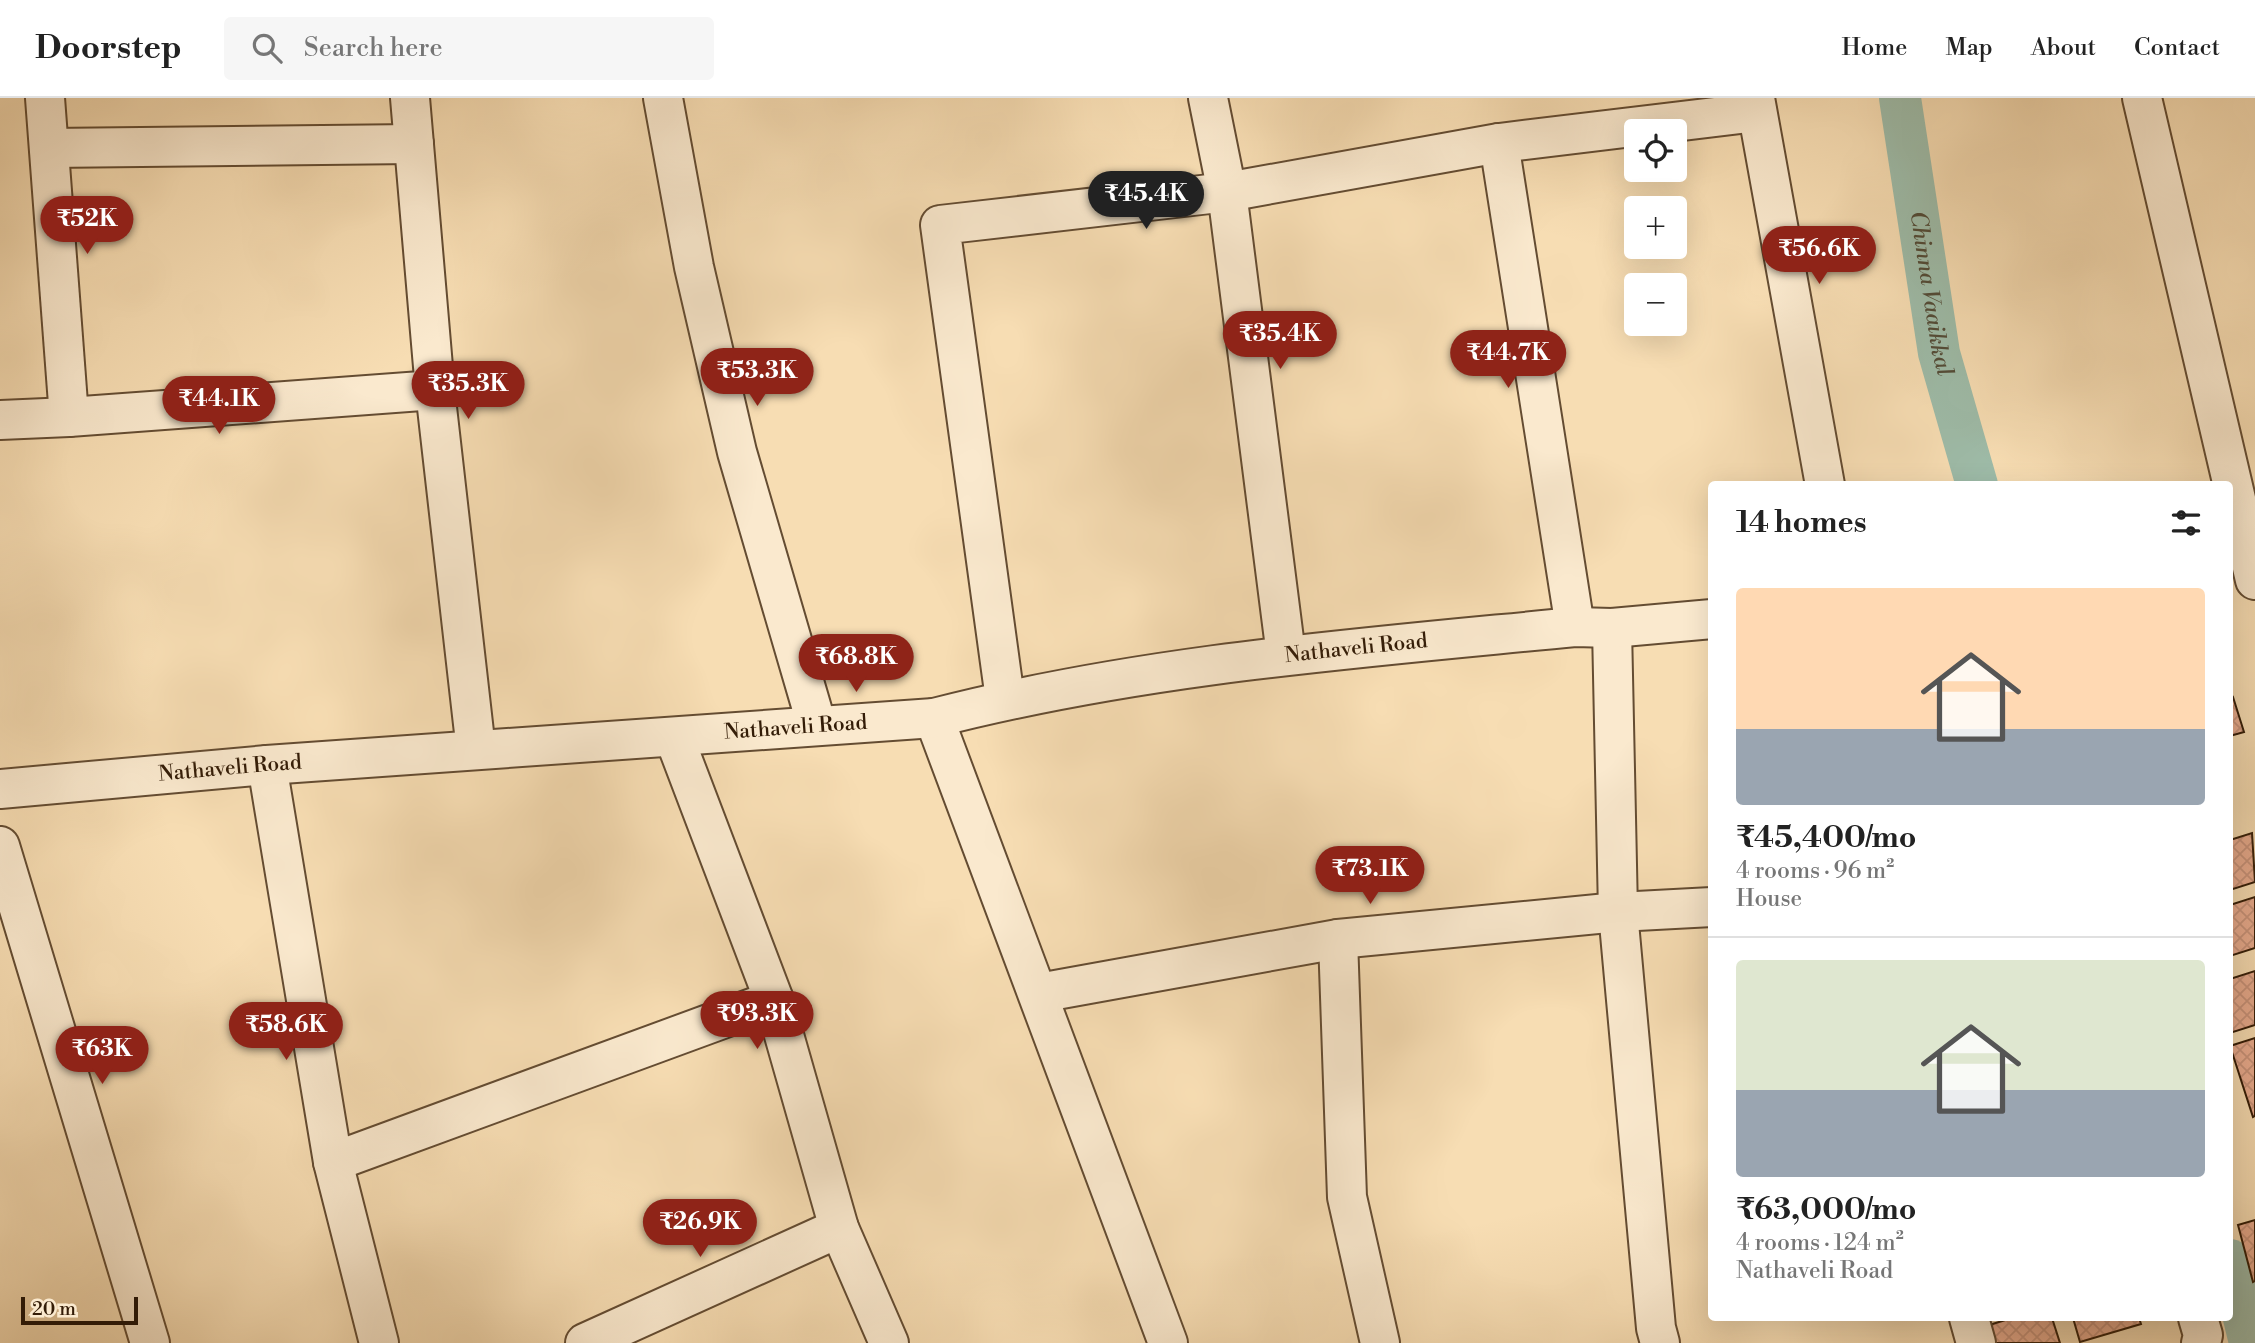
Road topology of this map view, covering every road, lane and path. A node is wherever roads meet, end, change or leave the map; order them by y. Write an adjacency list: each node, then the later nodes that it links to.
1 (46, 98): 9 (street)
2 (410, 98): 8 (street)
3 (663, 98): 25 (street)
4 (1208, 98): 10 (street)
5 (2142, 98): 15 (street)
6 (1756, 105): 7 (street); 14 (street)
7 (1499, 143): 10 (street); 21 (street)
8 (415, 144): 9 (street); 11 (street)
9 (49, 148): 12 (street)
10 (1227, 192): 22 (street); 23 (street)
11 (435, 390): 12 (street); 27 (street)
12 (69, 417): 13 (street)
13 (0, 420)
14 (1824, 481)
15 (2232, 481)
16 (2233, 486): 17 (street)
17 (2255, 580)
18 (2255, 592): 19 (street)
19 (2233, 595)
20 (1708, 619): 21 (street, Nathaveli Road)
21 (1594, 627): 22 (street, Nathaveli Road); 32 (street)
22 (1286, 655): 23 (street, Nathaveli Road)
23 (1005, 699): 24 (street, Nathaveli Road)
24 (934, 718): 25 (street, Nathaveli Road); 34 (street)
25 (817, 726): 26 (street, Nathaveli Road)
26 (674, 737): 27 (street, Nathaveli Road); 35 (street)
27 (476, 750): 28 (street, Nathaveli Road)
28 (267, 765): 29 (street, Nathaveli Road); 36 (street)
29 (0, 789)
30 (0, 846): 41 (street)
31 (1708, 908): 32 (street)
32 (1618, 912): 33 (street); 47 (street)
33 (1338, 939): 34 (street); 46 (street)
34 (1039, 993): 45 (street)
35 (774, 1000): 36 (street); 37 (street)
36 (332, 1162): 42 (street)
37 (839, 1228): 40 (street); 44 (street)
38 (1970, 1321): 48 (street)
39 (2199, 1321): 49 (street)
40 (626, 1335): 43 (street)
41 (150, 1343)
42 (379, 1343)
43 (585, 1343)
44 (890, 1343)
45 (1168, 1343)
46 (1380, 1343)
47 (1660, 1343)
48 (1976, 1343)
49 (2202, 1343)

